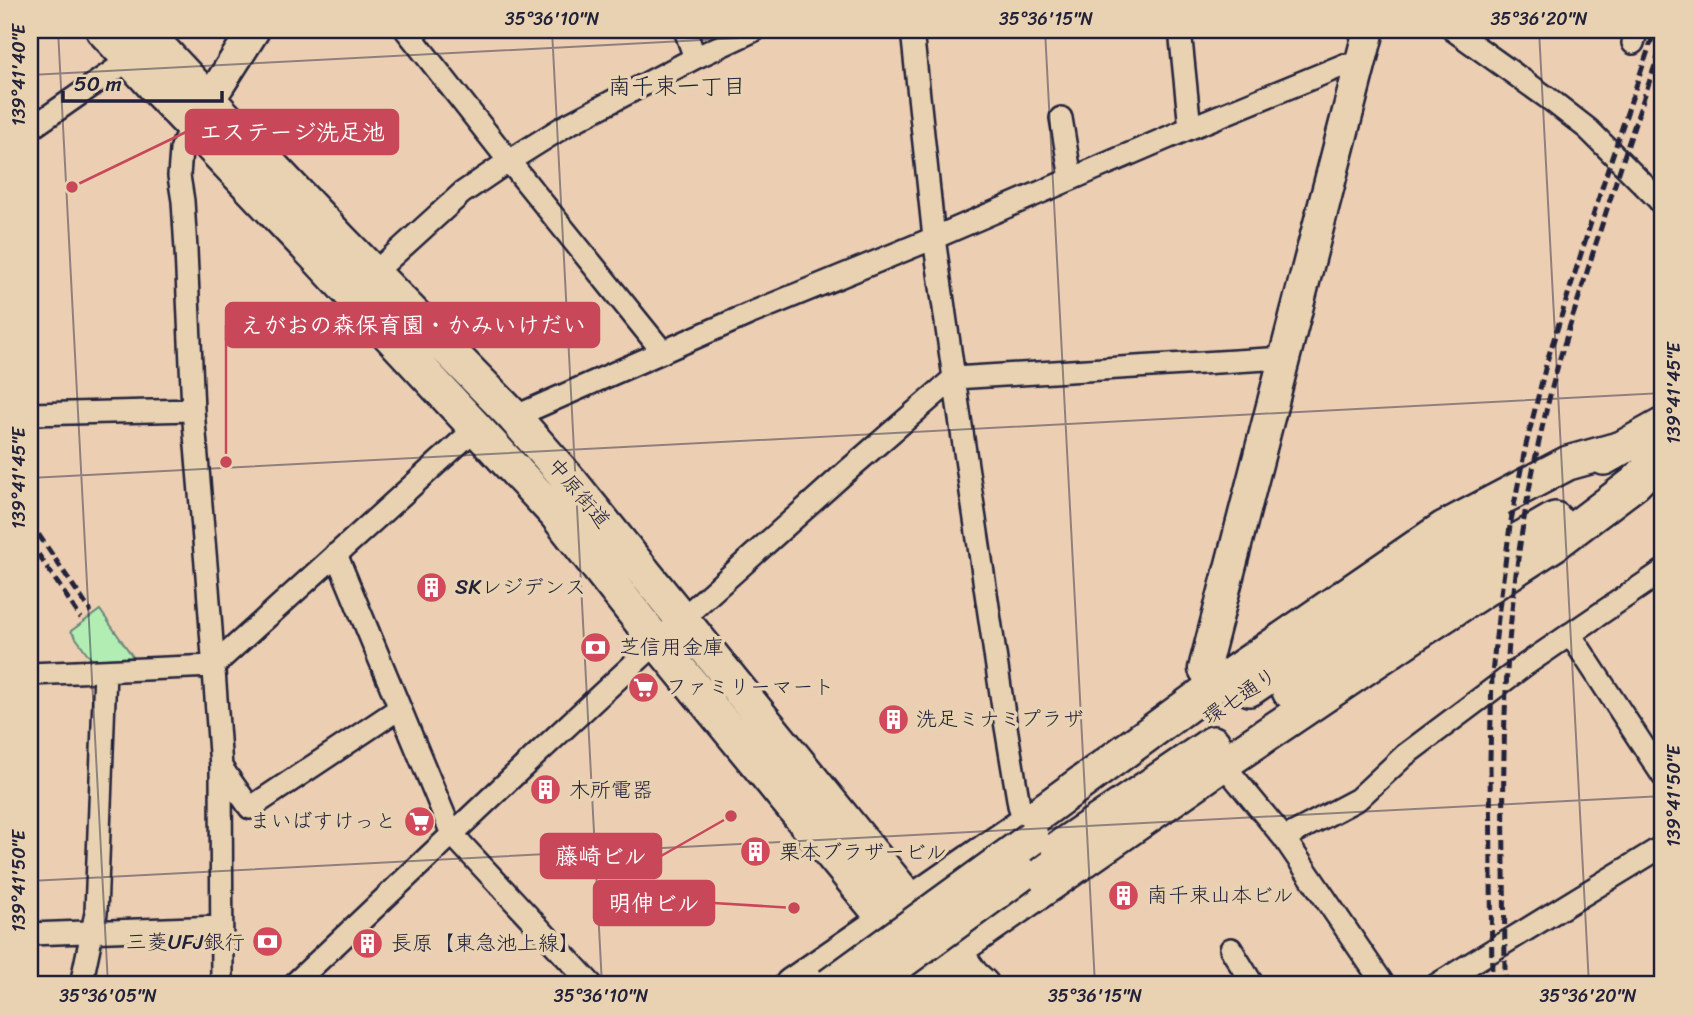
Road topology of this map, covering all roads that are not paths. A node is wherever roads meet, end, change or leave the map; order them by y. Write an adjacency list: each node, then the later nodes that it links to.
1 (103, 30): 10 (main road, 中原街道)
2 (254, 30): 13 (street)
3 (406, 30): 17 (street)
4 (685, 30): 11 (street)
5 (755, 30): 11 (street)
6 (912, 30): 20 (street)
7 (1180, 30): 15 (street)
8 (1370, 30): 12 (street)
9 (1453, 30): 19 (street)
10 (136, 44): 13 (main road, 中原街道); 13 (main road, 中原街道); 16 (street)
11 (695, 58): 17 (street)
12 (1360, 69): 15 (street); 23 (street)
13 (200, 112): 21 (main road, 中原街道); 25 (street); 29 (main road, 中原街道)
14 (1061, 118): 18 (street)
15 (1190, 128): 18 (street)
16 (30, 129)
17 (509, 161): 21 (street); 22 (street)
18 (1071, 179): 20 (street)
19 (1662, 200)
20 (934, 238): 22 (street); 24 (street)
21 (374, 273): 27 (main road, 中原街道)
22 (663, 352): 27 (street)
23 (1284, 358): 24 (street); 40 (street)
24 (954, 378): 34 (street); 47 (street)
25 (193, 410): 26 (street); 37 (street)
26 (30, 414)
27 (513, 417): 34 (main road, 中原街道)
28 (1663, 425): 30 (main road, 環七通り)
29 (476, 428): 32 (street); 36 (main road, 中原街道)
30 (1622, 448): 40 (main road); 47 (main road, 環七通り)
31 (1661, 458): 42 (main road); 47 (main road, 環七通り)
32 (336, 554): 37 (street); 41 (street)
33 (1663, 570): 35 (street)
34 (682, 619): 36 (street); 49 (main road, 中原街道)
35 (1570, 634): 44 (street); 46 (street)
36 (657, 642): 45 (street); 49 (main road, 中原街道)
37 (214, 666): 38 (street); 43 (street)
38 (105, 671): 39 (street); 51 (street)
39 (30, 674)
40 (1214, 686): 47 (main road)
41 (400, 708): 43 (street); 45 (street)
42 (1223, 764): 46 (street); 54 (main road)
43 (221, 767): 50 (street)
44 (1663, 776)
45 (452, 834): 58 (street); 59 (street)
46 (1284, 838): 65 (street)
47 (1033, 841): 49 (main road); 61 (main road, 環七通り, bridge); 62 (main road, 環七通り, bridge)
48 (1663, 846): 66 (street)
49 (899, 911): 54 (main road, 中原街道); 55 (main road, 中原街道); 60 (main road)
50 (220, 927): 51 (street); 57 (street)
51 (93, 932): 52 (street); 56 (street)
52 (30, 934)
53 (1231, 949): 64 (street)
54 (954, 951): 55 (main road); 63 (main road, 中原街道)
55 (923, 980)
56 (81, 985)
57 (222, 985)
58 (293, 985)
59 (592, 985)
60 (792, 985)
61 (830, 985)
62 (870, 985)
63 (982, 985)
64 (1253, 985)
65 (1384, 985)
66 (1437, 985)

